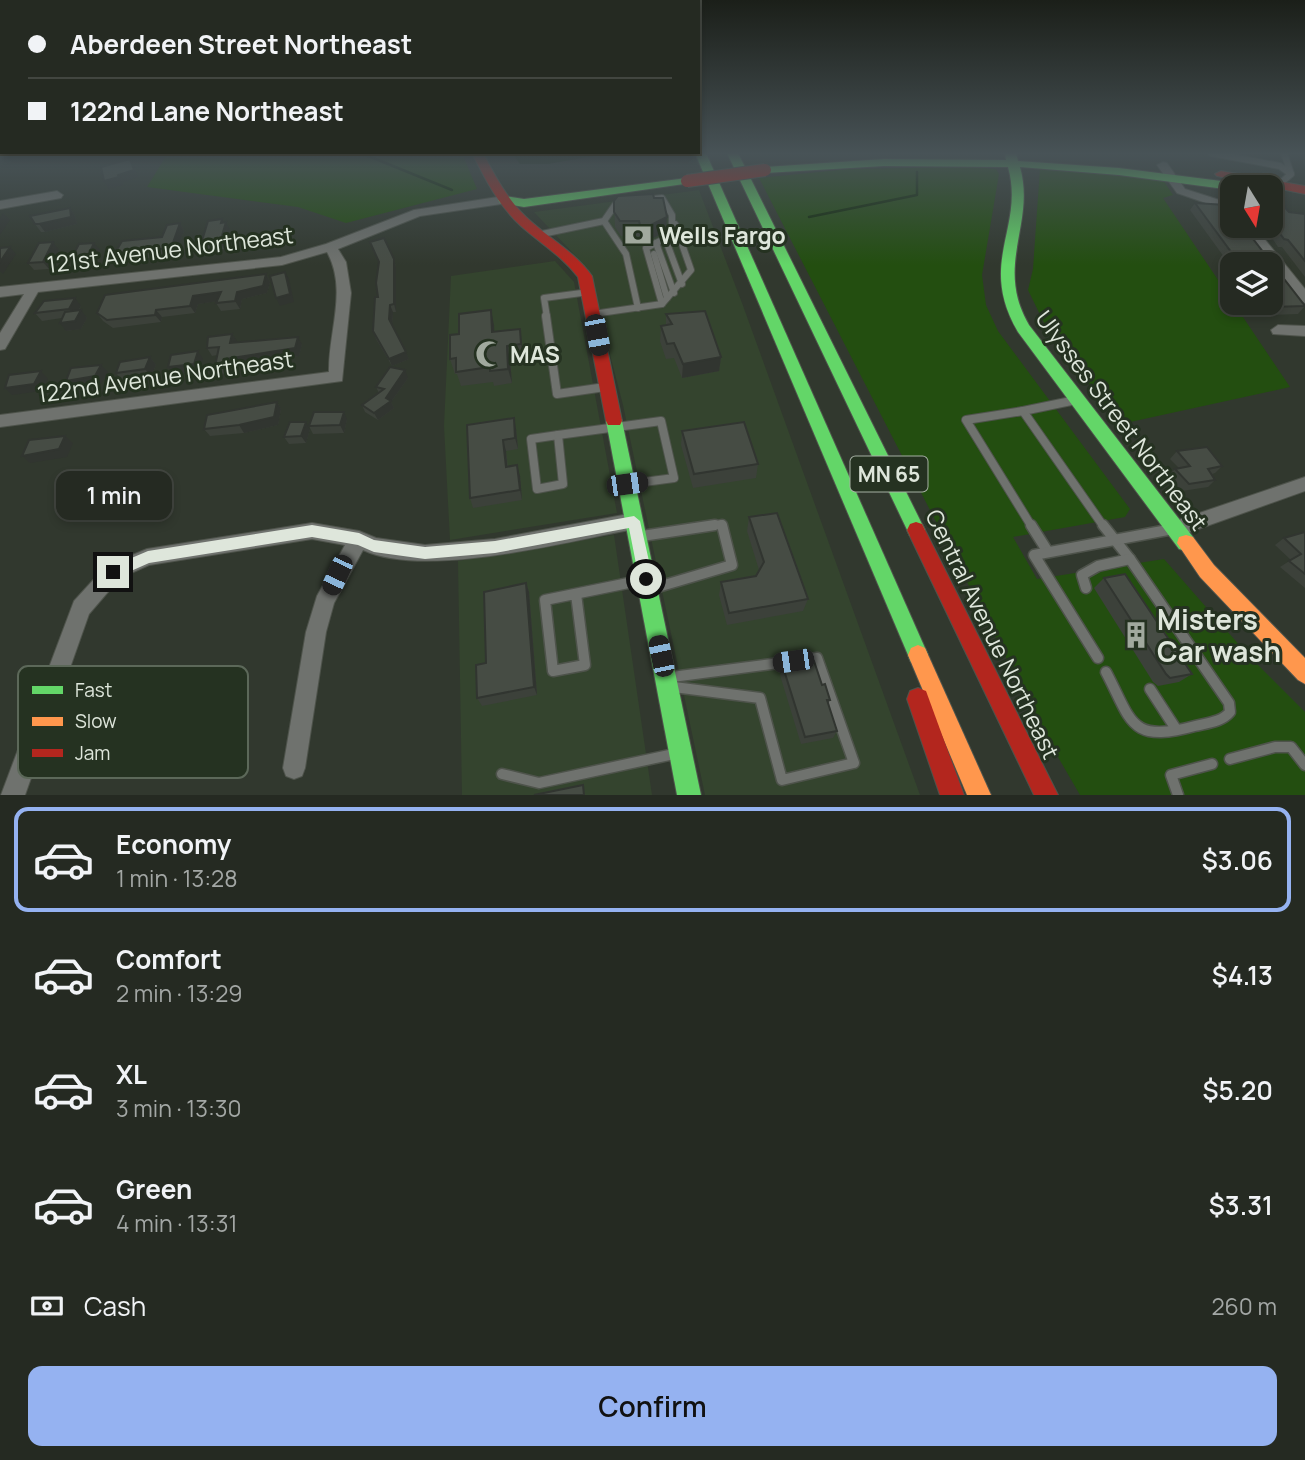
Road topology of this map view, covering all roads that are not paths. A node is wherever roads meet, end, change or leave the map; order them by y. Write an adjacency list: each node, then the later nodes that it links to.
1 (498, 190): 9 (main road)
2 (548, 190): 9 (main road, 121st Avenue Northeast)
3 (715, 190): 45 (main road, MN 65)
4 (750, 190): 55 (main road, Central Avenue Northeast / MN 65)
5 (1020, 190): 32 (main road, Ulysses Street Northeast)
6 (1180, 190): 13 (street)
7 (1283, 193): 11 (main road)
8 (57, 195): 14 (street)
9 (504, 200): 17 (main road); 20 (street, 121st Avenue Northeast)
10 (640, 201): 16 (lane)
11 (1305, 201)
12 (629, 202): 15 (lane)
13 (1220, 204)
14 (0, 205)
15 (604, 221): 17 (lane); 26 (lane)
16 (675, 224): 19 (lane); 22 (lane)
17 (542, 234): 24 (main road)
18 (1258, 238): 25 (street)
19 (661, 241): 22 (lane); 22 (lane); 22 (lane)
20 (331, 247): 21 (street, 121st Avenue Northeast); 34 (street, 122nd Avenue Northeast)
21 (34, 288): 23 (street, 121st Avenue Northeast); 30 (street)
22 (675, 291): 26 (lane)
23 (0, 292)
24 (589, 292): 27 (main road); 31 (lane)
25 (1305, 298)
26 (638, 308): 27 (lane)
27 (593, 314): 31 (main road)
28 (1279, 330): 29 (street)
29 (1305, 331)
30 (0, 345)
31 (608, 387): 35 (main road)
32 (1077, 400): 33 (lane); 40 (main road, Ulysses Street Northeast)
33 (1023, 411): 42 (lane); 43 (lane)
34 (0, 421)
35 (615, 426): 36 (lane); 37 (main road); 37 (lane)
36 (558, 435): 36 (lane)
37 (627, 484): 39 (main road)
38 (1305, 484): 40 (street)
39 (635, 529): 41 (street); 46 (main road); 46 (lane)
40 (1176, 529): 42 (lane); 52 (main road, Ulysses Street Northeast)
41 (359, 539): 50 (street); 61 (street)
42 (1113, 540): 43 (lane); 44 (lane)
43 (1048, 552): 49 (lane)
44 (1130, 559): 47 (lane); 56 (lane)
45 (877, 562): 66 (main road); 67 (main road, MN 65)
46 (647, 584): 48 (lane); 53 (main road)
47 (1086, 588)
48 (576, 594): 48 (lane)
49 (1098, 658)
50 (60, 666)
51 (1106, 672): 56 (lane)
52 (1305, 673)
53 (666, 682): 53 (lane); 57 (main road)
54 (1150, 689): 56 (lane)
55 (1013, 728): 68 (main road, Central Avenue Northeast / MN 65); 69 (main road)
56 (1176, 729)
57 (681, 753): 62 (lane); 65 (main road)
58 (1230, 759): 60 (lane)
59 (1212, 764): 70 (lane)
60 (1305, 765)
61 (294, 768)
62 (502, 774)
63 (19, 778): 64 (street)
64 (13, 795)
65 (689, 795)
66 (952, 795)
67 (979, 795)
68 (1046, 795)
69 (1056, 795)
70 (1178, 795)

